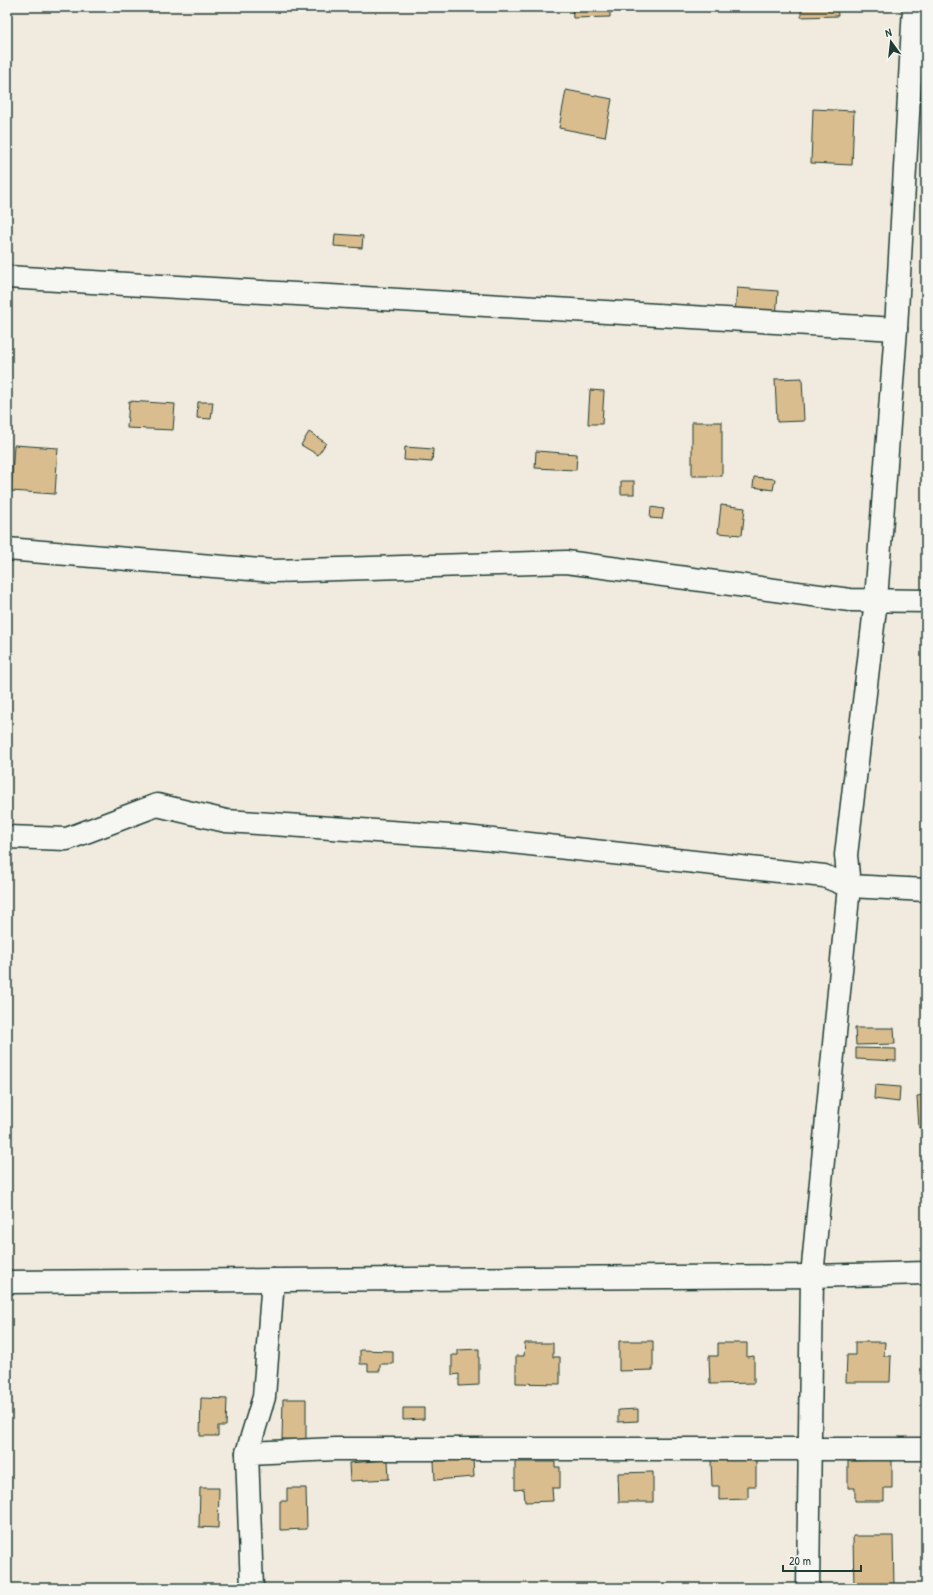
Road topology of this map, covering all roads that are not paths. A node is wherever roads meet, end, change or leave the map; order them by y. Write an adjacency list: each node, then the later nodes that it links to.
1 (914, 7): 3 (street)
2 (7, 277): 3 (street)
3 (896, 330): 5 (street)
4 (7, 549): 5 (street)
5 (876, 600): 6 (street); 8 (street)
6 (926, 601)
7 (7, 837): 8 (street)
8 (849, 886): 9 (street); 11 (street)
9 (926, 890)
10 (926, 1273): 11 (street)
11 (812, 1276): 12 (street); 14 (street)
12 (273, 1280): 13 (street); 16 (street)
13 (7, 1282)
14 (810, 1449): 15 (street); 16 (street); 18 (street)
15 (926, 1449)
16 (246, 1453): 17 (street)
17 (252, 1588)
18 (808, 1588)

